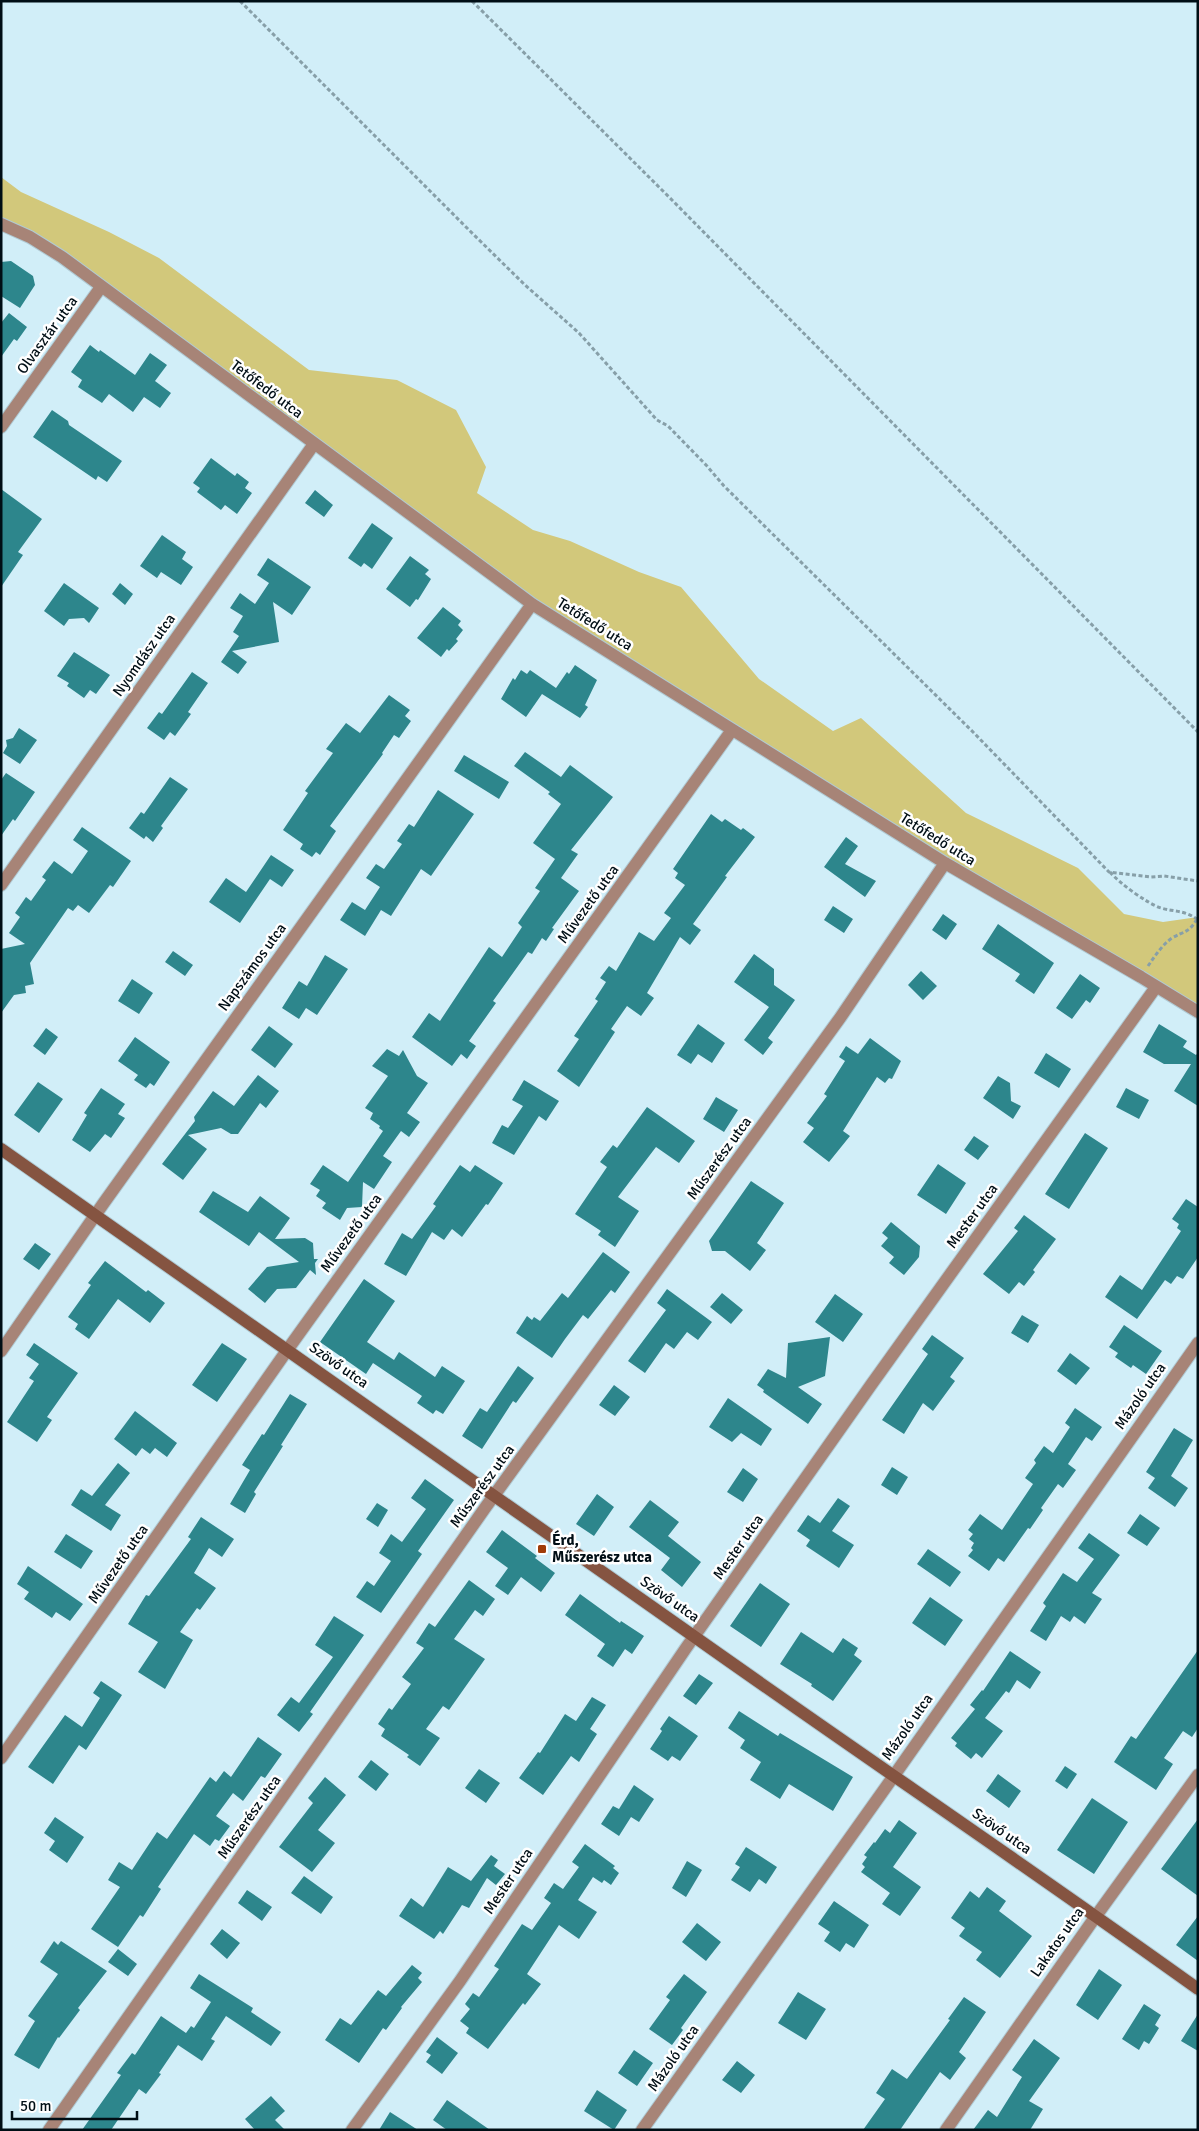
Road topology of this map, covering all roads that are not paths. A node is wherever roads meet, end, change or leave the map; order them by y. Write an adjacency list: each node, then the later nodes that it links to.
1 (1, 224): 2 (street, Tetőfedő utca)
2 (101, 287): 3 (street, Olvasztár utca); 4 (street, Tetőfedő utca)
3 (1, 427)
4 (314, 444): 5 (street, Tetőfedő utca); 8 (street, Nyomdász utca)
5 (532, 604): 6 (street, Tetőfedő utca); 12 (street, Napszámos utca)
6 (732, 730): 7 (street, Tetőfedő utca); 14 (street, Művezető utca)
7 (945, 863): 9 (street, Tetőfedő utca); 16 (street, Műszerész utca)
8 (1, 884)
9 (1156, 987): 10 (street, Tetőfedő utca); 17 (street, Mester utca)
10 (1198, 1012)
11 (1, 1150): 12 (street, Szövő utca)
12 (95, 1215): 14 (street, Szövő utca); 15 (street, Napszámos utca)
13 (1198, 1343): 19 (street, Mázoló utca)
14 (288, 1349): 16 (street, Szövő utca); 18 (street, Művezető utca)
15 (1, 1350)
16 (495, 1495): 17 (street, Szövő utca); 23 (street, Műszerész utca)
17 (695, 1637): 19 (street, Szövő utca); 24 (street, Mester utca)
18 (1, 1758)
19 (894, 1774): 21 (street, Szövő utca); 25 (street, Mázoló utca)
20 (1198, 1775): 21 (street, Lakatos utca)
21 (1096, 1916): 22 (street, Szövő utca); 26 (street, Lakatos utca)
22 (1198, 1989)
23 (49, 2130)
24 (352, 2130)
25 (642, 2130)
26 (946, 2130)

